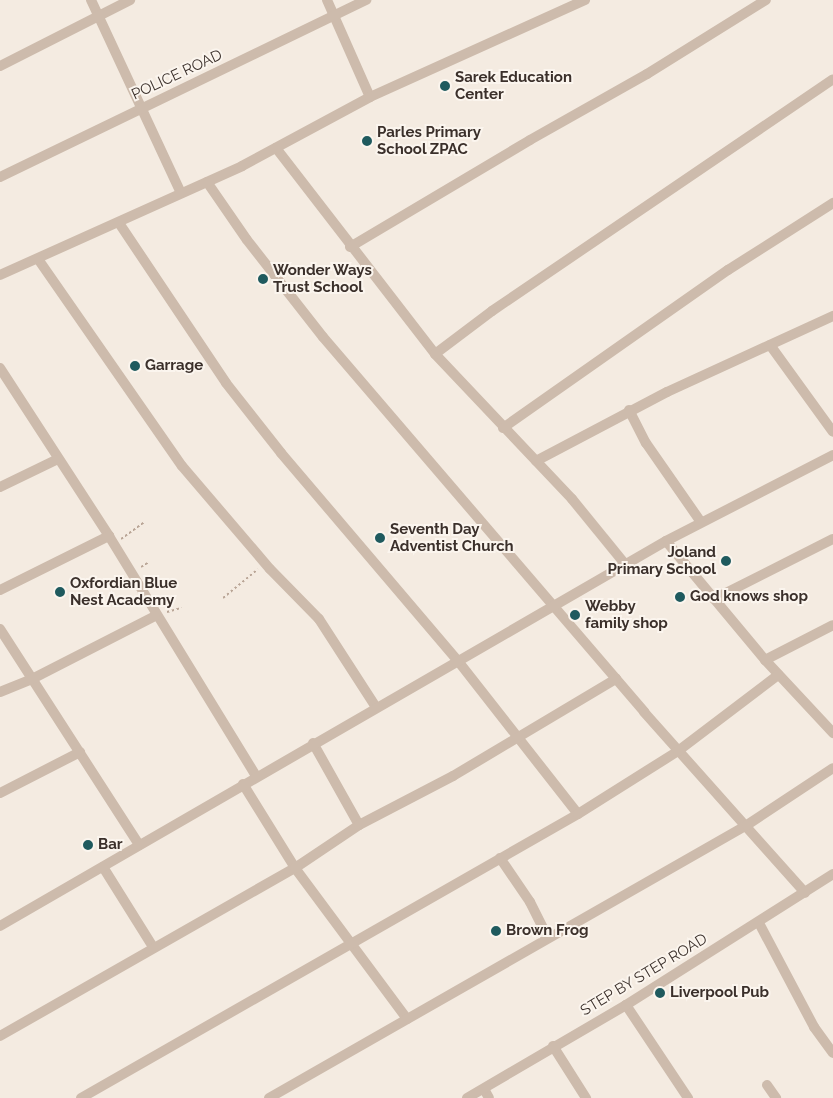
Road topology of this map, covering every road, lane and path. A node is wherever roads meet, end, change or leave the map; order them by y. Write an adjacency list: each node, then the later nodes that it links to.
1 (92, 0): 7 (street)
2 (130, 0): 7 (street)
3 (327, 0): 8 (street)
4 (366, 0): 8 (street, POLICE ROAD)
5 (585, 0): 11 (street)
6 (766, 0): 19 (street)
7 (98, 15): 9 (street); 12 (street)
8 (334, 16): 11 (street); 12 (street, POLICE ROAD)
9 (0, 66)
10 (833, 79): 24 (street)
11 (370, 97): 13 (street)
12 (141, 107): 14 (street, POLICE ROAD); 16 (street)
13 (276, 148): 15 (street); 19 (street)
14 (0, 177)
15 (207, 182): 16 (street); 44 (street)
16 (181, 193): 18 (street)
17 (833, 203): 28 (street)
18 (119, 223): 20 (street); 49 (street)
19 (350, 247): 24 (street)
20 (38, 259): 21 (street); 39 (street)
21 (0, 275)
22 (833, 316): 23 (street)
23 (770, 344): 27 (street); 29 (street)
24 (435, 354): 28 (street)
25 (0, 368): 26 (street)
26 (3, 379): 31 (street)
27 (629, 410): 32 (street); 35 (street)
28 (503, 428): 32 (street)
29 (833, 432)
30 (833, 455): 35 (street)
31 (56, 460): 33 (street); 36 (street)
32 (536, 461): 40 (street)
33 (0, 487)
34 (144, 522): 36 (path)
35 (701, 522): 37 (street)
36 (112, 540): 41 (street); 45 (street)
37 (666, 540): 40 (street); 43 (street)
38 (833, 540): 43 (street)
39 (264, 563): 42 (path); 54 (street)
40 (625, 564): 44 (street)
41 (0, 590)
42 (223, 598)
43 (714, 599): 48 (street)
44 (555, 607): 49 (street); 51 (street)
45 (155, 616): 52 (street); 61 (street)
46 (833, 624): 48 (street)
47 (0, 629): 52 (street)
48 (765, 660): 50 (street)
49 (458, 661): 54 (street); 56 (street)
50 (778, 675): 55 (street); 59 (street)
51 (616, 678): 56 (street); 59 (street)
52 (32, 679): 53 (street); 58 (street)
53 (0, 692)
54 (376, 707): 57 (street)
55 (833, 734)
56 (518, 739): 64 (street); 65 (street)
57 (313, 743): 61 (street); 65 (street)
58 (80, 752): 63 (street); 67 (street)
59 (678, 752): 64 (street); 66 (street)
60 (833, 768): 66 (street)
61 (256, 776): 62 (street)
62 (243, 784): 67 (street); 70 (street)
63 (0, 793)
64 (578, 814): 68 (street)
65 (359, 825): 70 (street)
66 (747, 825): 72 (street); 75 (street)
67 (139, 845): 69 (street)
68 (500, 858): 75 (street); 76 (street)
69 (103, 867): 74 (street); 77 (street)
70 (295, 868): 76 (street); 77 (street)
71 (833, 874): 72 (street, STEP BY STEP ROAD)
72 (804, 893): 73 (street, STEP BY STEP ROAD)
73 (759, 923): 78 (street, STEP BY STEP ROAD); 82 (street)
74 (0, 926)
75 (548, 938): 79 (street)
76 (351, 942): 79 (street); 85 (street)
77 (153, 947): 80 (street)
78 (626, 1004): 81 (street, STEP BY STEP ROAD); 89 (street)
79 (407, 1019): 86 (street)
80 (0, 1036)
81 (553, 1046): 84 (street, STEP BY STEP ROAD); 88 (street)
82 (833, 1053)
83 (767, 1085): 90 (street)
84 (486, 1093): 87 (street, STEP BY STEP ROAD)
85 (81, 1098)
86 (269, 1098)
87 (467, 1098)
88 (586, 1098)
89 (688, 1098)
90 (776, 1098)

